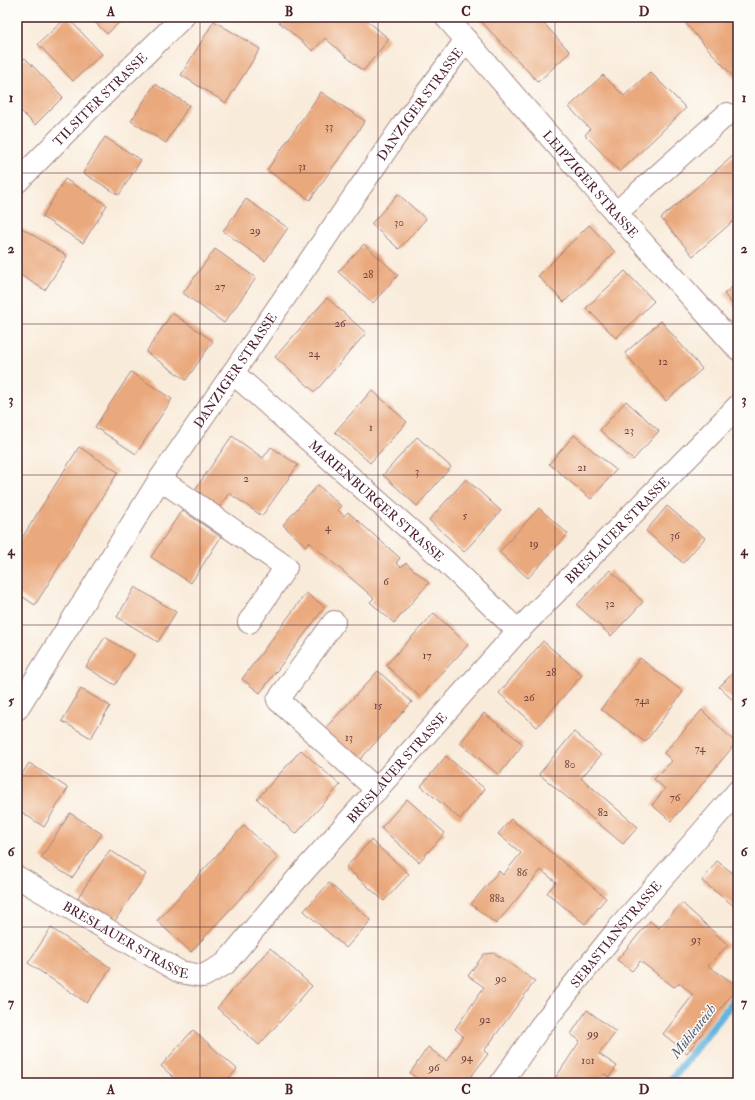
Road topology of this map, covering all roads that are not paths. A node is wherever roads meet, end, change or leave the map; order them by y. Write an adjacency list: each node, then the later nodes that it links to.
1 (183, 17): 5 (street, TILSITER STRASSE)
2 (446, 17): 3 (street, LEIPZIGER STRASSE)
3 (466, 40): 6 (street, LEIPZIGER STRASSE); 8 (street, DANZIGER STRASSE)
4 (727, 114): 6 (street)
5 (17, 182)
6 (616, 213): 7 (street, LEIPZIGER STRASSE)
7 (738, 349)
8 (233, 373): 10 (street, DANZIGER STRASSE); 13 (street, MARIENBURGER STRASSE)
9 (738, 406): 13 (street, BRESLAUER STRASSE)
10 (160, 479): 11 (street); 14 (street, DANZIGER STRASSE)
11 (249, 622)
12 (334, 622): 15 (street)
13 (518, 631): 15 (street, BRESLAUER STRASSE)
14 (17, 709)
15 (377, 790): 17 (street, BRESLAUER STRASSE)
16 (738, 791): 18 (street, SEBASTIANSTRASSE)
17 (17, 877)
18 (500, 1083)

